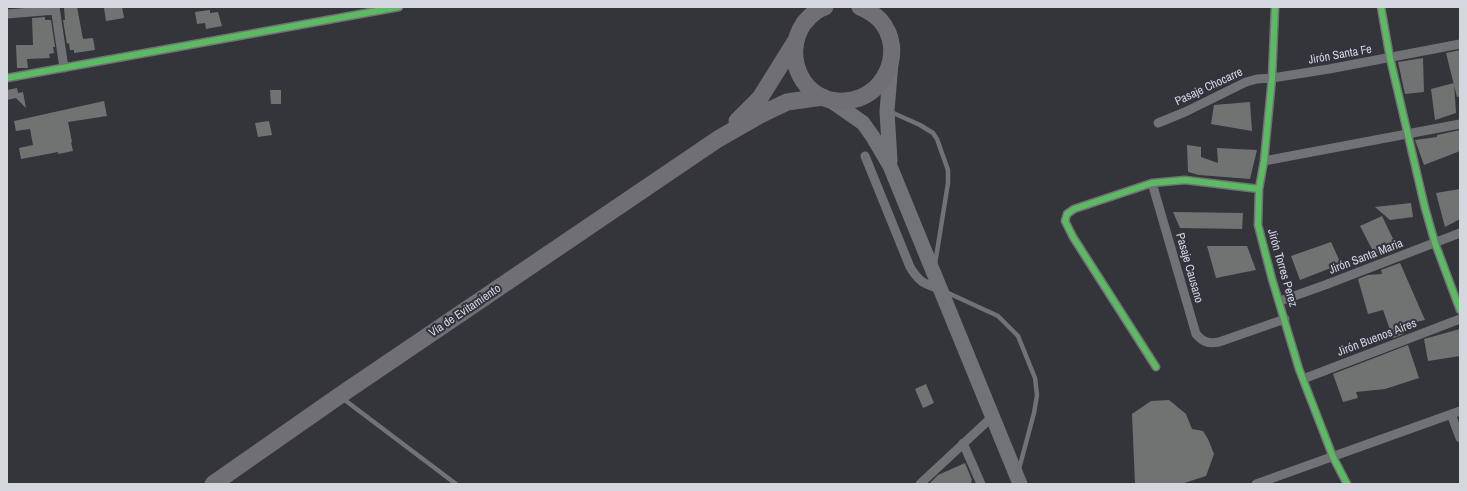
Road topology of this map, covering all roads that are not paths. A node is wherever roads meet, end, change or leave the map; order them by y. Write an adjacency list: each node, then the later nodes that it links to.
1 (399, 7): 13 (street)
2 (798, 7): 9 (highway)
3 (825, 7): 9 (highway, Vía de Evitamiento)
4 (1274, 7): 15 (street, Jirón Torres Perez)
5 (1381, 7): 12 (street)
6 (55, 9): 8 (street); 13 (street)
7 (865, 9): 11 (highway)
8 (7, 14)
9 (797, 37): 16 (highway); 21 (highway, Vía de Evitamiento)
10 (1460, 44): 12 (street, Jirón Santa Fe)
11 (892, 55): 16 (highway, Vía de Evitamiento); 17 (main road)
12 (1390, 58): 15 (street, Jirón Santa Fe); 20 (street)
13 (64, 68): 14 (street)
14 (7, 78)
15 (1272, 78): 18 (street, Pasaje Chocarre); 23 (street, Jirón Torres Perez)
16 (826, 99): 21 (highway, Vía de Evitamiento); 24 (main road)
17 (887, 111): 24 (main road); 29 (lane)
18 (1158, 123)
19 (1460, 124): 20 (street)
20 (1408, 134): 23 (street); 28 (street)
21 (718, 139): 37 (highway, Vía de Evitamiento)
22 (865, 156): 30 (street)
23 (1264, 161): 26 (street, Jirón Torres Perez)
24 (890, 166): 29 (main road)
25 (1152, 183): 26 (street); 33 (street, Pasaje Causano); 35 (street)
26 (1259, 189): 31 (street, Jirón Torres Perez)
27 (1460, 233): 28 (street, Jirón Santa Maria)
28 (1435, 243): 31 (street, Jirón Santa Maria); 32 (street)
29 (934, 272): 30 (main road)
30 (940, 289): 39 (main road); 43 (lane)
31 (1280, 301): 33 (street, Jirón Torres Perez)
32 (1460, 310)
33 (1284, 319): 36 (street, Jirón Torres Perez)
34 (1460, 319): 36 (street, Jirón Buenos Aires)
35 (1156, 367)
36 (1303, 379): 42 (street, Jirón Torres Perez)
37 (339, 396): 45 (highway, Vía de Evitamiento); 46 (lane)
38 (1456, 412): 40 (street); 42 (street)
39 (992, 417): 41 (street); 43 (main road)
40 (1460, 438)
41 (964, 443): 47 (street); 48 (street)
42 (1333, 457): 44 (street); 50 (street, Jirón Torres Perez)
43 (1019, 480)
44 (1278, 481): 49 (street)
45 (213, 484)
46 (456, 484)
47 (920, 484)
48 (981, 484)
49 (1256, 484)
50 (1347, 484)

